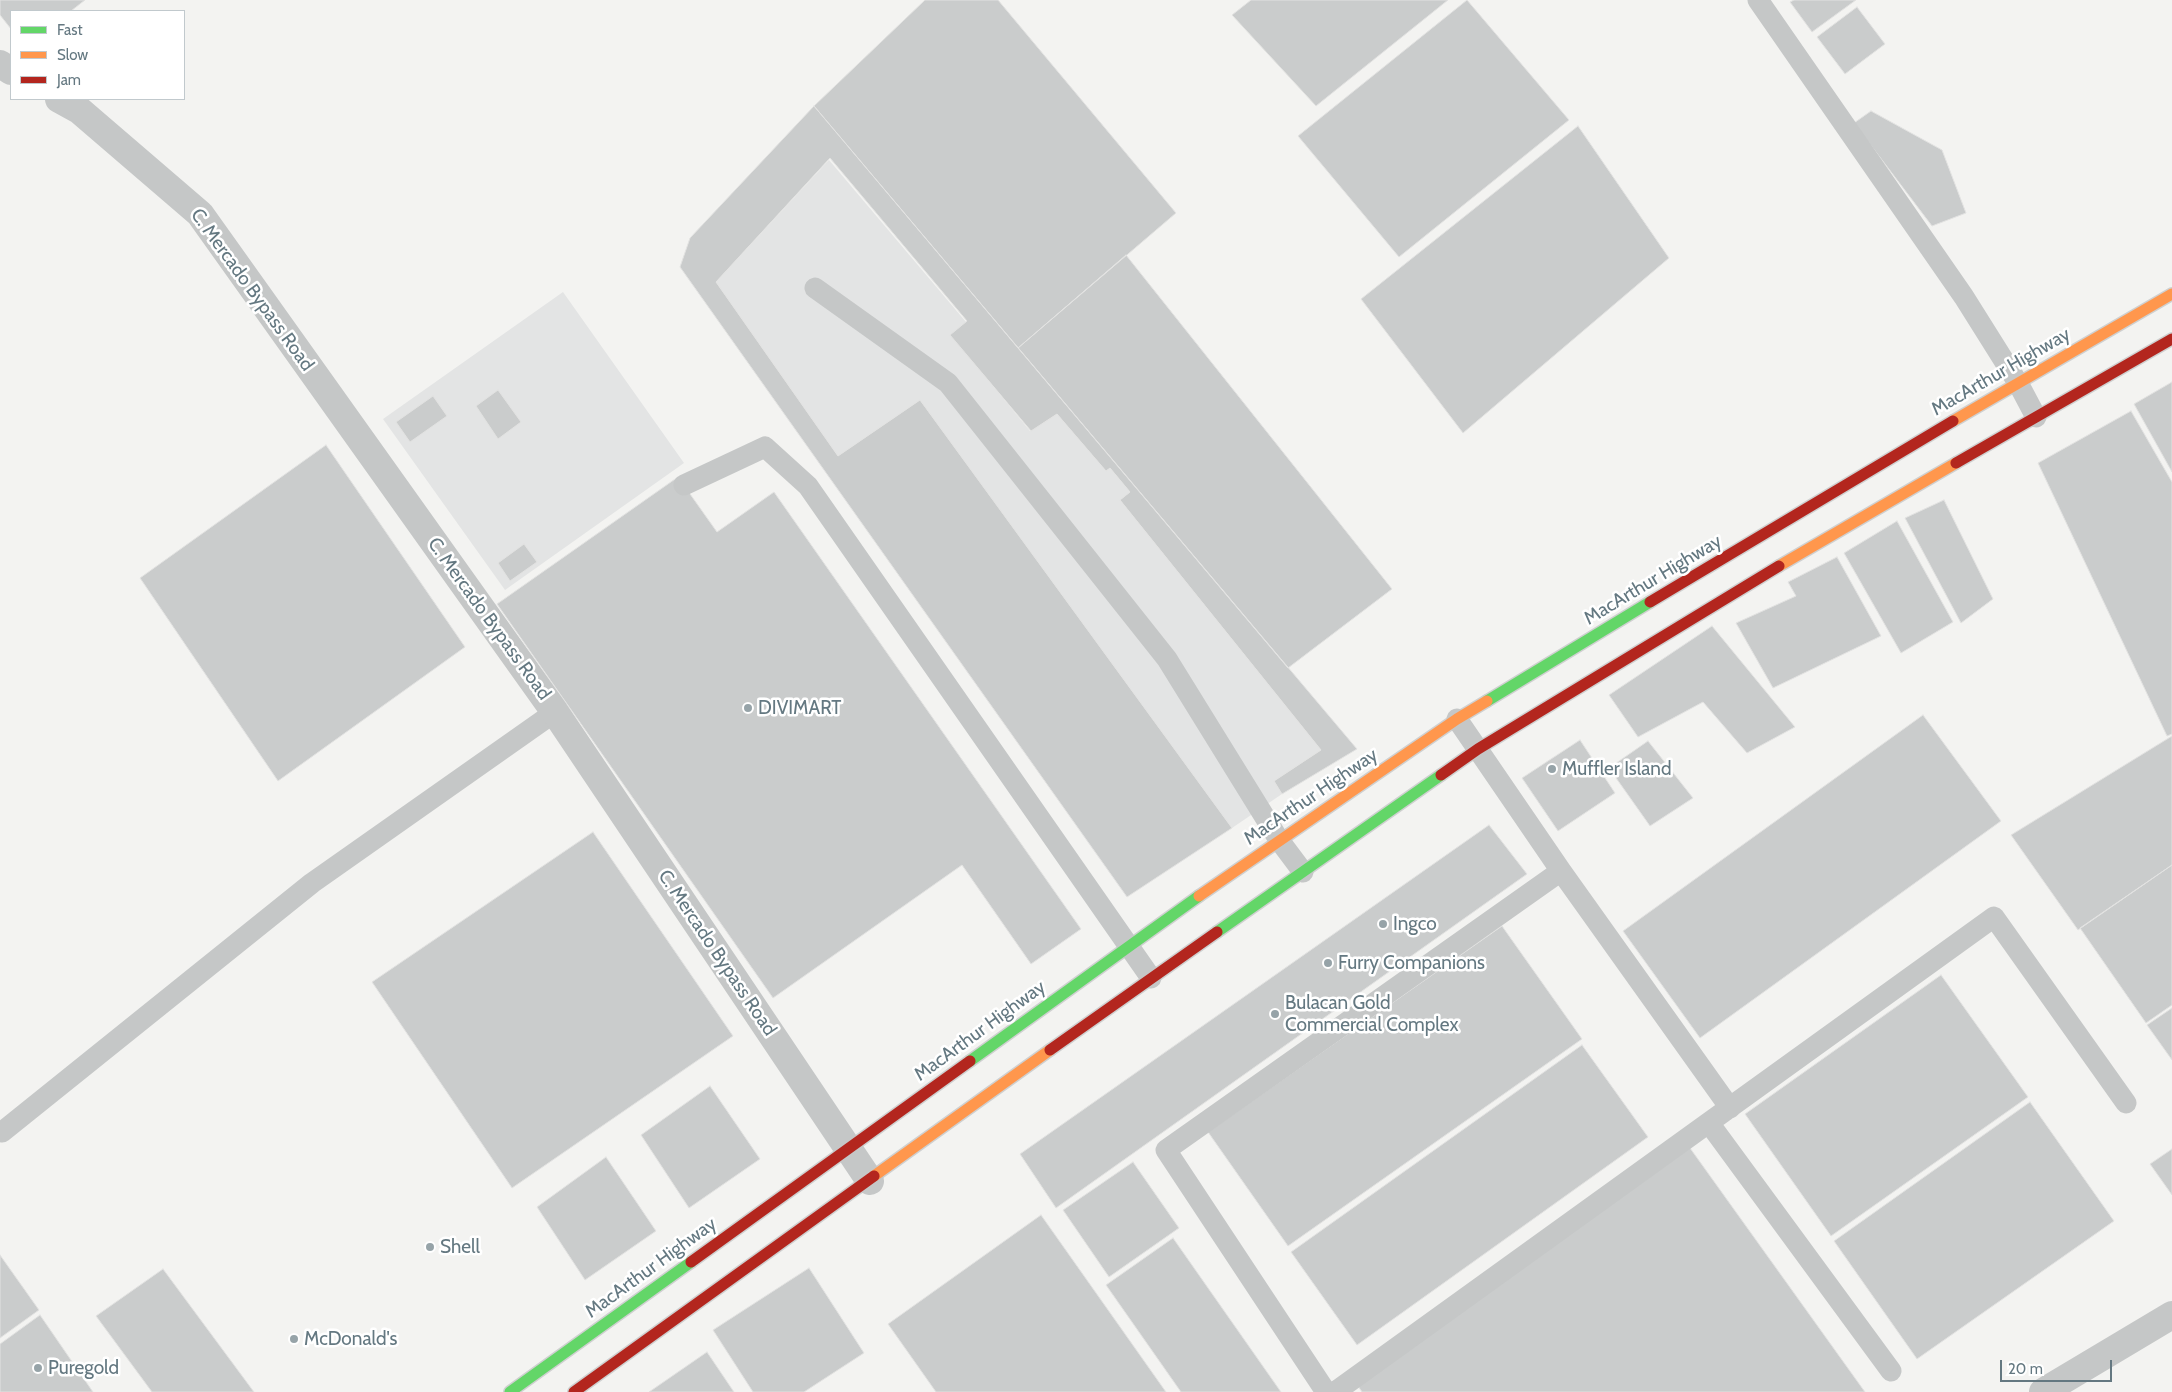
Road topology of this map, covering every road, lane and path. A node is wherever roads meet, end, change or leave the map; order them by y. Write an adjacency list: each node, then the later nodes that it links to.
1 (1758, 0): 6 (lane)
2 (61, 100): 9 (street, C. Mercado Bypass Road)
3 (815, 288): 12 (lane)
4 (2172, 294): 6 (highway, MacArthur Highway)
5 (2172, 338): 7 (highway)
6 (2018, 383): 7 (lane); 10 (highway, MacArthur Highway)
7 (2036, 417): 11 (highway)
8 (684, 485): 15 (lane)
9 (555, 712): 20 (lane); 21 (street, C. Mercado Bypass Road)
10 (1457, 719): 11 (lane); 12 (highway, MacArthur Highway)
11 (1478, 749): 13 (lane); 14 (highway)
12 (1279, 840): 14 (lane); 15 (highway, MacArthur Highway)
13 (1561, 871): 18 (lane); 27 (lane)
14 (1302, 872): 16 (highway)
15 (1128, 946): 16 (lane); 21 (highway, MacArthur Highway)
16 (1150, 978): 22 (highway)
17 (2126, 1103): 18 (lane)
18 (1730, 1108): 19 (lane)
19 (1709, 1123): 24 (lane); 28 (lane)
20 (2, 1132)
21 (847, 1148): 22 (street, C. Mercado Bypass Road); 25 (highway, MacArthur Highway)
22 (870, 1181): 26 (highway)
23 (2172, 1316): 29 (street)
24 (1891, 1371)
25 (510, 1392)
26 (574, 1392)
27 (1326, 1392)
28 (1335, 1392)
29 (2043, 1392)

